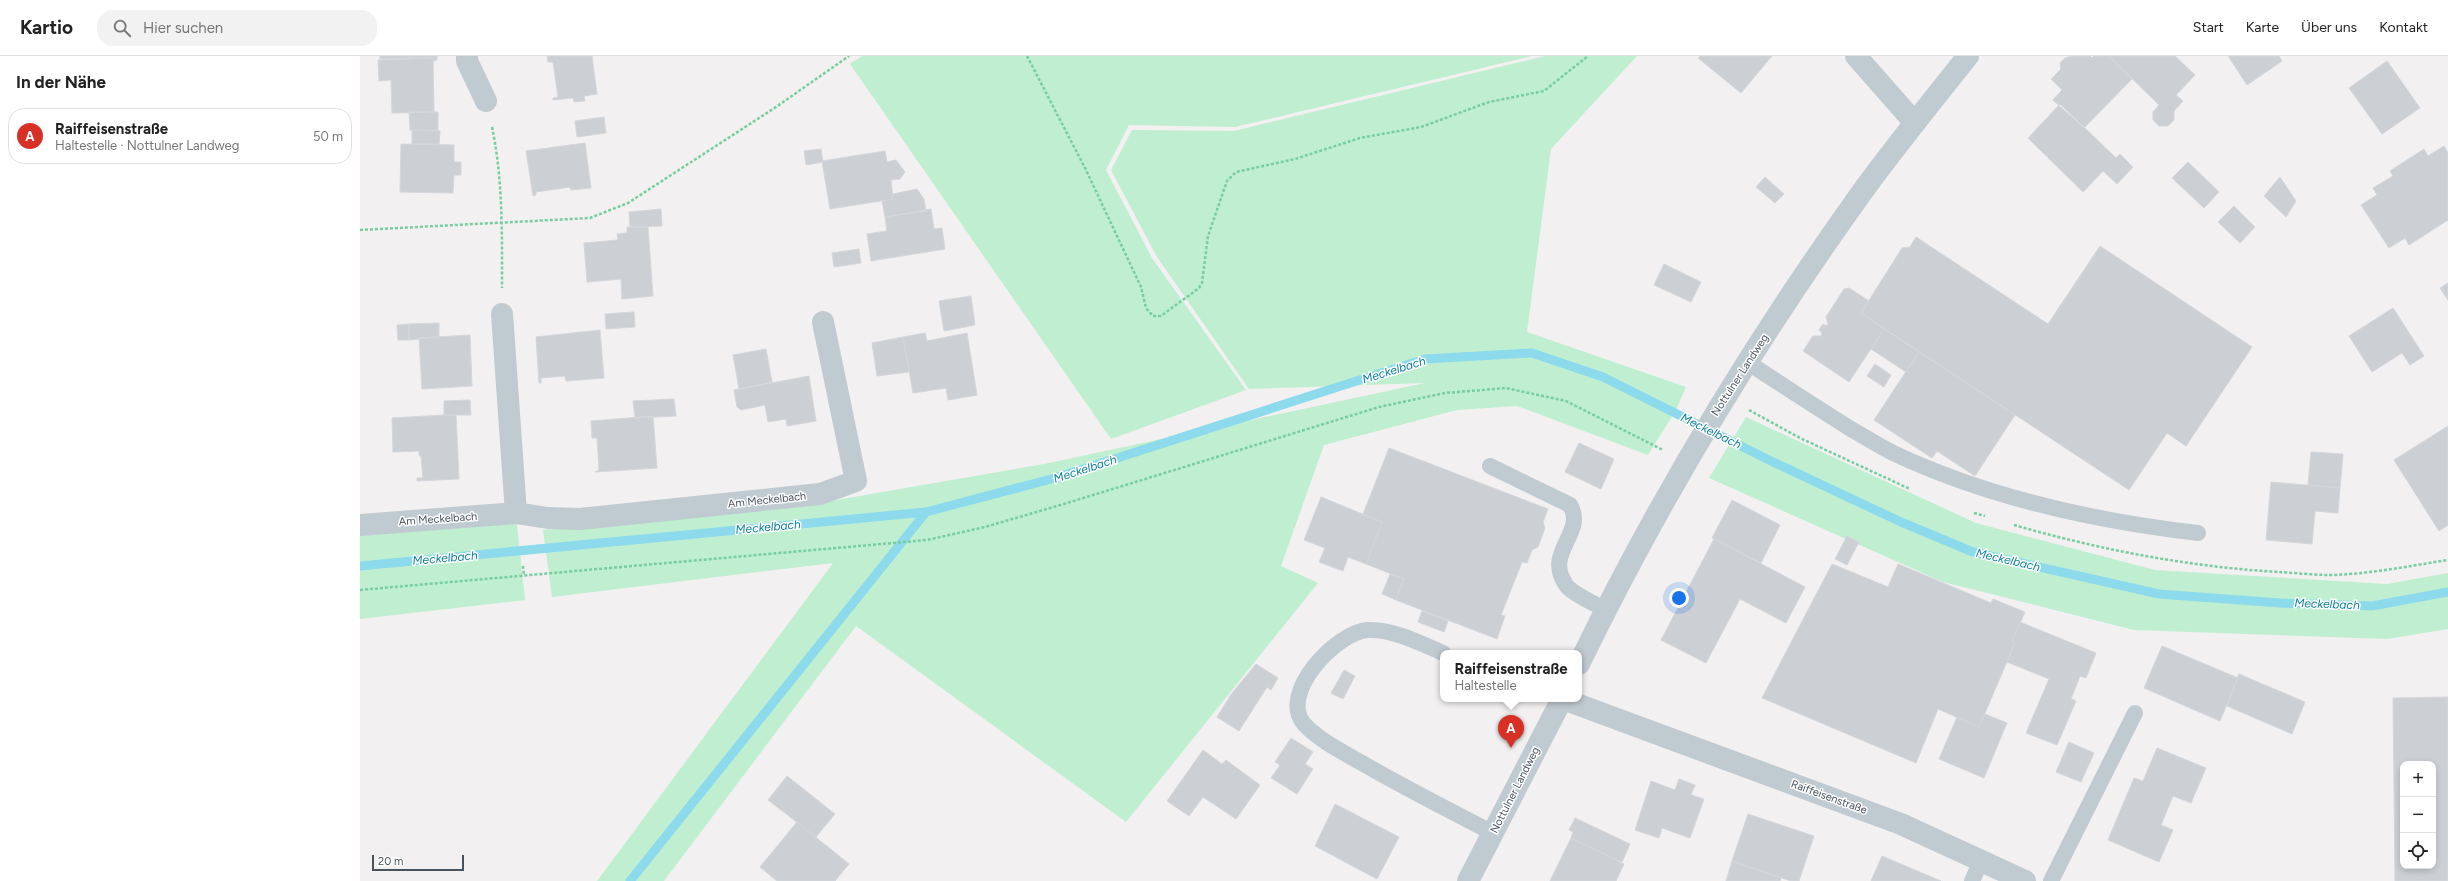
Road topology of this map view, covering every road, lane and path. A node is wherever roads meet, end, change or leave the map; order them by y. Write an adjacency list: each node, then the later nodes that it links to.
1 (467, 56): 7 (street)
2 (849, 56): 9 (path)
3 (1027, 56): 4 (path)
4 (1588, 56)
5 (1856, 56): 8 (street)
6 (1968, 56): 8 (street, Nottulner Landweg)
7 (486, 101): 9 (path)
8 (1915, 123): 13 (street, Nottulner Landweg)
9 (502, 224): 10 (path); 11 (path)
10 (360, 230)
11 (502, 314): 16 (street)
12 (823, 322): 16 (street, Am Meckelbach)
13 (1747, 362): 14 (street, Nottulner Landweg); 18 (lane)
14 (1689, 456): 20 (path); 22 (street, Nottulner Landweg)
15 (1490, 466): 22 (lane)
16 (516, 513): 17 (street, Am Meckelbach)
17 (360, 525)
18 (2198, 533)
19 (523, 566): 20 (path)
20 (524, 575): 21 (path)
21 (360, 590)
22 (1605, 610): 24 (street, Nottulner Landweg)
23 (1440, 652): 28 (lane)
24 (1582, 658)
25 (1560, 702): 28 (street, Nottulner Landweg)
26 (1570, 702): 29 (street, Raiffeisenstraße)
27 (2135, 713): 33 (lane)
28 (1493, 833): 30 (street, Nottulner Landweg)
29 (1981, 861): 31 (lane); 32 (street, Raiffeisenstraße)
30 (1468, 881)
31 (1972, 881)
32 (2024, 881)
33 (2051, 881)

